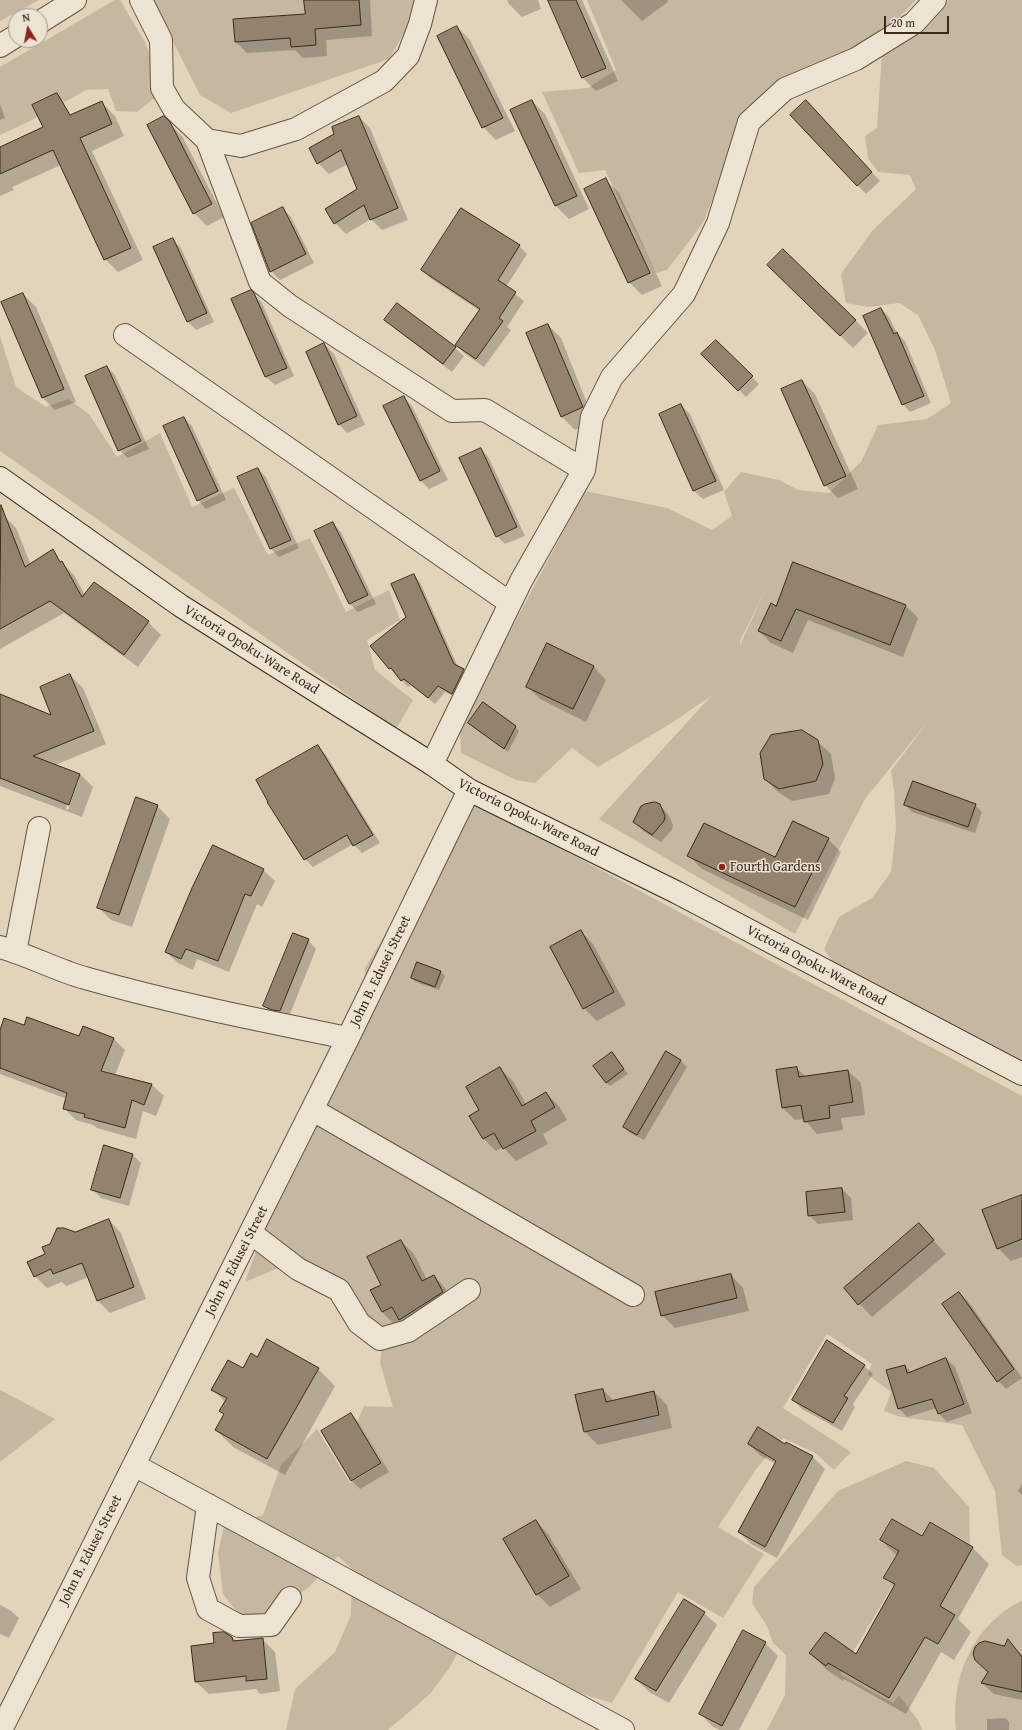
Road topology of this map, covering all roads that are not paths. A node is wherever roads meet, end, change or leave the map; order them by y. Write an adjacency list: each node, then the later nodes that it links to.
1 (76, 0): 5 (street)
2 (141, 0): 6 (street)
3 (426, 0): 6 (street)
4 (935, 0): 8 (street)
5 (48, 17)
6 (207, 140): 8 (street)
7 (125, 335): 10 (street)
8 (584, 470): 10 (street)
9 (0, 478): 11 (street, Victoria Opoku-Ware Road)
10 (510, 603): 11 (street)
11 (432, 764): 12 (street, Victoria Opoku-Ware Road)
12 (469, 790): 15 (street, John B. Edusei Street); 16 (street, Victoria Opoku-Ware Road)
13 (39, 828): 14 (street)
14 (8, 949): 15 (street)
15 (348, 1038): 17 (street, John B. Edusei Street)
16 (1022, 1074)
17 (313, 1110): 18 (street, John B. Edusei Street); 20 (street)
18 (251, 1233): 19 (street); 21 (street, John B. Edusei Street)
19 (468, 1290)
20 (634, 1295)
21 (134, 1465): 22 (street); 24 (street, John B. Edusei Street)
22 (208, 1505): 23 (street); 25 (street)
23 (290, 1598)
24 (1, 1730)
25 (623, 1730)

